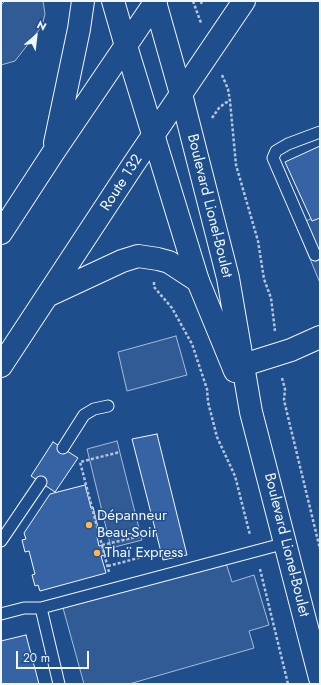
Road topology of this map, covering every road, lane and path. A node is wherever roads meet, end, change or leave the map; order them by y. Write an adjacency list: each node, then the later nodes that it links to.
1 (83, 1): 16 (main road)
2 (113, 1): 9 (main road, Boulevard Lionel-Boulet)
3 (156, 1): 9 (main road); 11 (main road, Boulevard Lionel-Boulet)
4 (193, 1): 8 (path)
5 (201, 1): 7 (path)
6 (244, 1): 11 (main road, Route 132)
7 (202, 5)
8 (195, 8)
9 (126, 46): 15 (main road, Boulevard Lionel-Boulet); 16 (main road)
10 (222, 76): 12 (path)
11 (181, 94): 15 (main road, Route 132); 25 (main road, Boulevard Lionel-Boulet)
12 (230, 101): 13 (path); 22 (path)
13 (216, 112)
14 (320, 132): 18 (lane)
15 (153, 136): 20 (main road, Boulevard Lionel-Boulet); 21 (main road, Route 132)
16 (53, 153): 17 (main road)
17 (1, 234)
18 (315, 255)
19 (155, 276): 31 (path)
20 (198, 281): 21 (main road); 25 (main road, Boulevard Lionel-Boulet)
21 (49, 295): 24 (main road, Route 132)
22 (271, 298)
23 (320, 337): 25 (main road)
24 (1, 366)
25 (239, 367): 34 (main road, Boulevard Lionel-Boulet)
26 (285, 388): 36 (path)
27 (108, 406): 28 (lane)
28 (63, 448)
29 (120, 452): 35 (path)
30 (41, 482): 33 (lane)
31 (250, 534)
32 (141, 536): 35 (path)
33 (1, 541)
34 (286, 543): 41 (lane); 43 (main road, Boulevard Lionel-Boulet)
35 (102, 545): 38 (path)
36 (320, 549)
37 (146, 556): 38 (path)
38 (108, 566): 40 (path)
39 (260, 571): 45 (path, Boulevard Lionel-Boulet)
40 (110, 576)
41 (41, 608): 42 (lane); 44 (lane)
42 (1, 614)
43 (320, 678)
44 (59, 684)
45 (288, 684)

